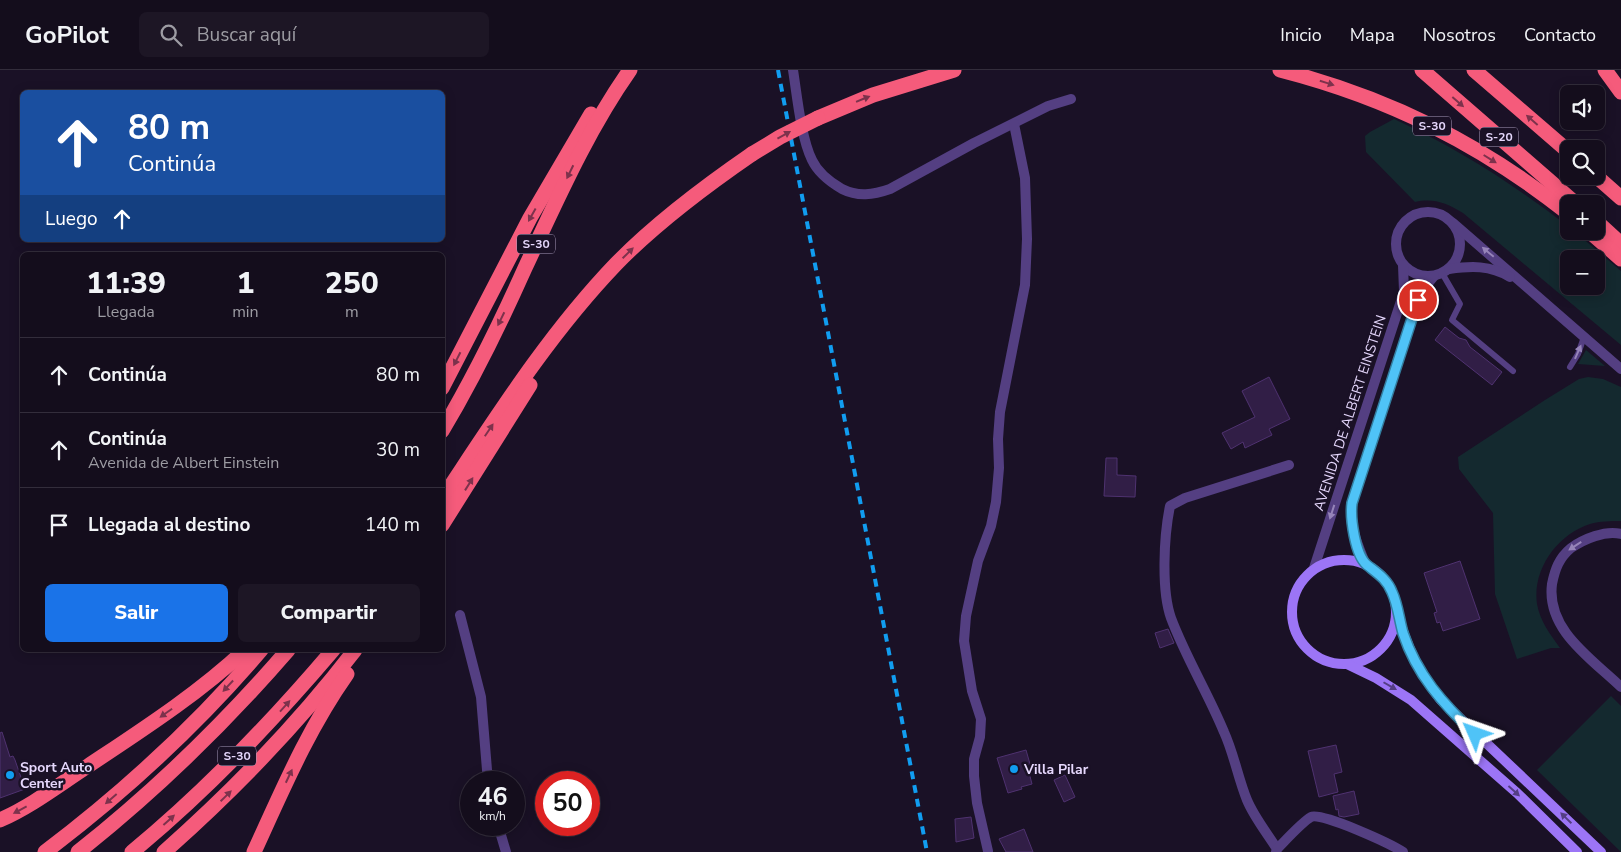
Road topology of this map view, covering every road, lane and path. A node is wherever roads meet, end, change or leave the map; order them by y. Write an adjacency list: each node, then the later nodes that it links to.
1 (622, 70): 30 (highway, one-way to 30)
2 (630, 70): 31 (highway, S-30, one-way to 31)
3 (793, 70): 11 (street)
4 (954, 70): 25 (highway, one-way to 4, bridge)
5 (1280, 70): 16 (highway, S-30, one-way to 16)
6 (1422, 70): 14 (highway, S-20, one-way to 14)
7 (1474, 70): 12 (highway, S-20, one-way to 7)
8 (1604, 70): 9 (highway)
9 (1621, 92)
10 (1071, 99): 11 (street)
11 (1014, 124): 58 (street)
12 (1560, 144)
13 (1605, 184): 15 (highway)
14 (1566, 195)
15 (1621, 198)
16 (1560, 207)
17 (1453, 223): 22 (street); 23 (street); 24 (street, one-way to 17)
18 (1605, 230): 20 (highway)
19 (1599, 240): 21 (highway)
20 (1621, 244)
21 (1621, 259)
22 (1403, 264): 23 (street); 37 (street, AVENIDA DE ALBERT EINSTEIN, one-way to 37)
23 (1442, 273): 24 (street); 29 (lane); 36 (street)
24 (1522, 283): 26 (street)
25 (594, 288): 33 (highway, one-way to 25); 34 (highway, one-way to 25)
26 (1584, 336): 27 (lane, one-way to 26); 28 (street)
27 (1570, 367)
28 (1621, 369)
29 (1513, 371)
30 (445, 382)
31 (445, 425)
32 (1289, 465): 51 (street)
33 (445, 495)
34 (445, 520)
35 (1621, 534): 47 (street, one-way to 47)
36 (1365, 564): 37 (main road); 38 (main road)
37 (1314, 568): 46 (main road)
38 (1396, 605): 46 (main road); 61 (main road, one-way to 38)
39 (460, 615): 48 (street)
40 (244, 652): 49 (highway, one-way to 49)
41 (258, 652): 52 (highway, one-way to 52)
42 (286, 652): 53 (highway, S-30)
43 (331, 652): 54 (highway, S-30, one-way to 43)
44 (353, 652): 55 (highway, one-way to 44)
45 (363, 652): 56 (highway, one-way to 45)
46 (1347, 664): 60 (main road, one-way to 60)
47 (1621, 687)
48 (487, 771)
49 (0, 820)
50 (501, 836): 57 (street)
51 (1276, 850): 59 (street)
52 (45, 852)
53 (78, 852)
54 (132, 852)
55 (164, 852)
56 (254, 852)
57 (506, 852)
58 (988, 852)
59 (1404, 852)
60 (1577, 852)
61 (1601, 852)

